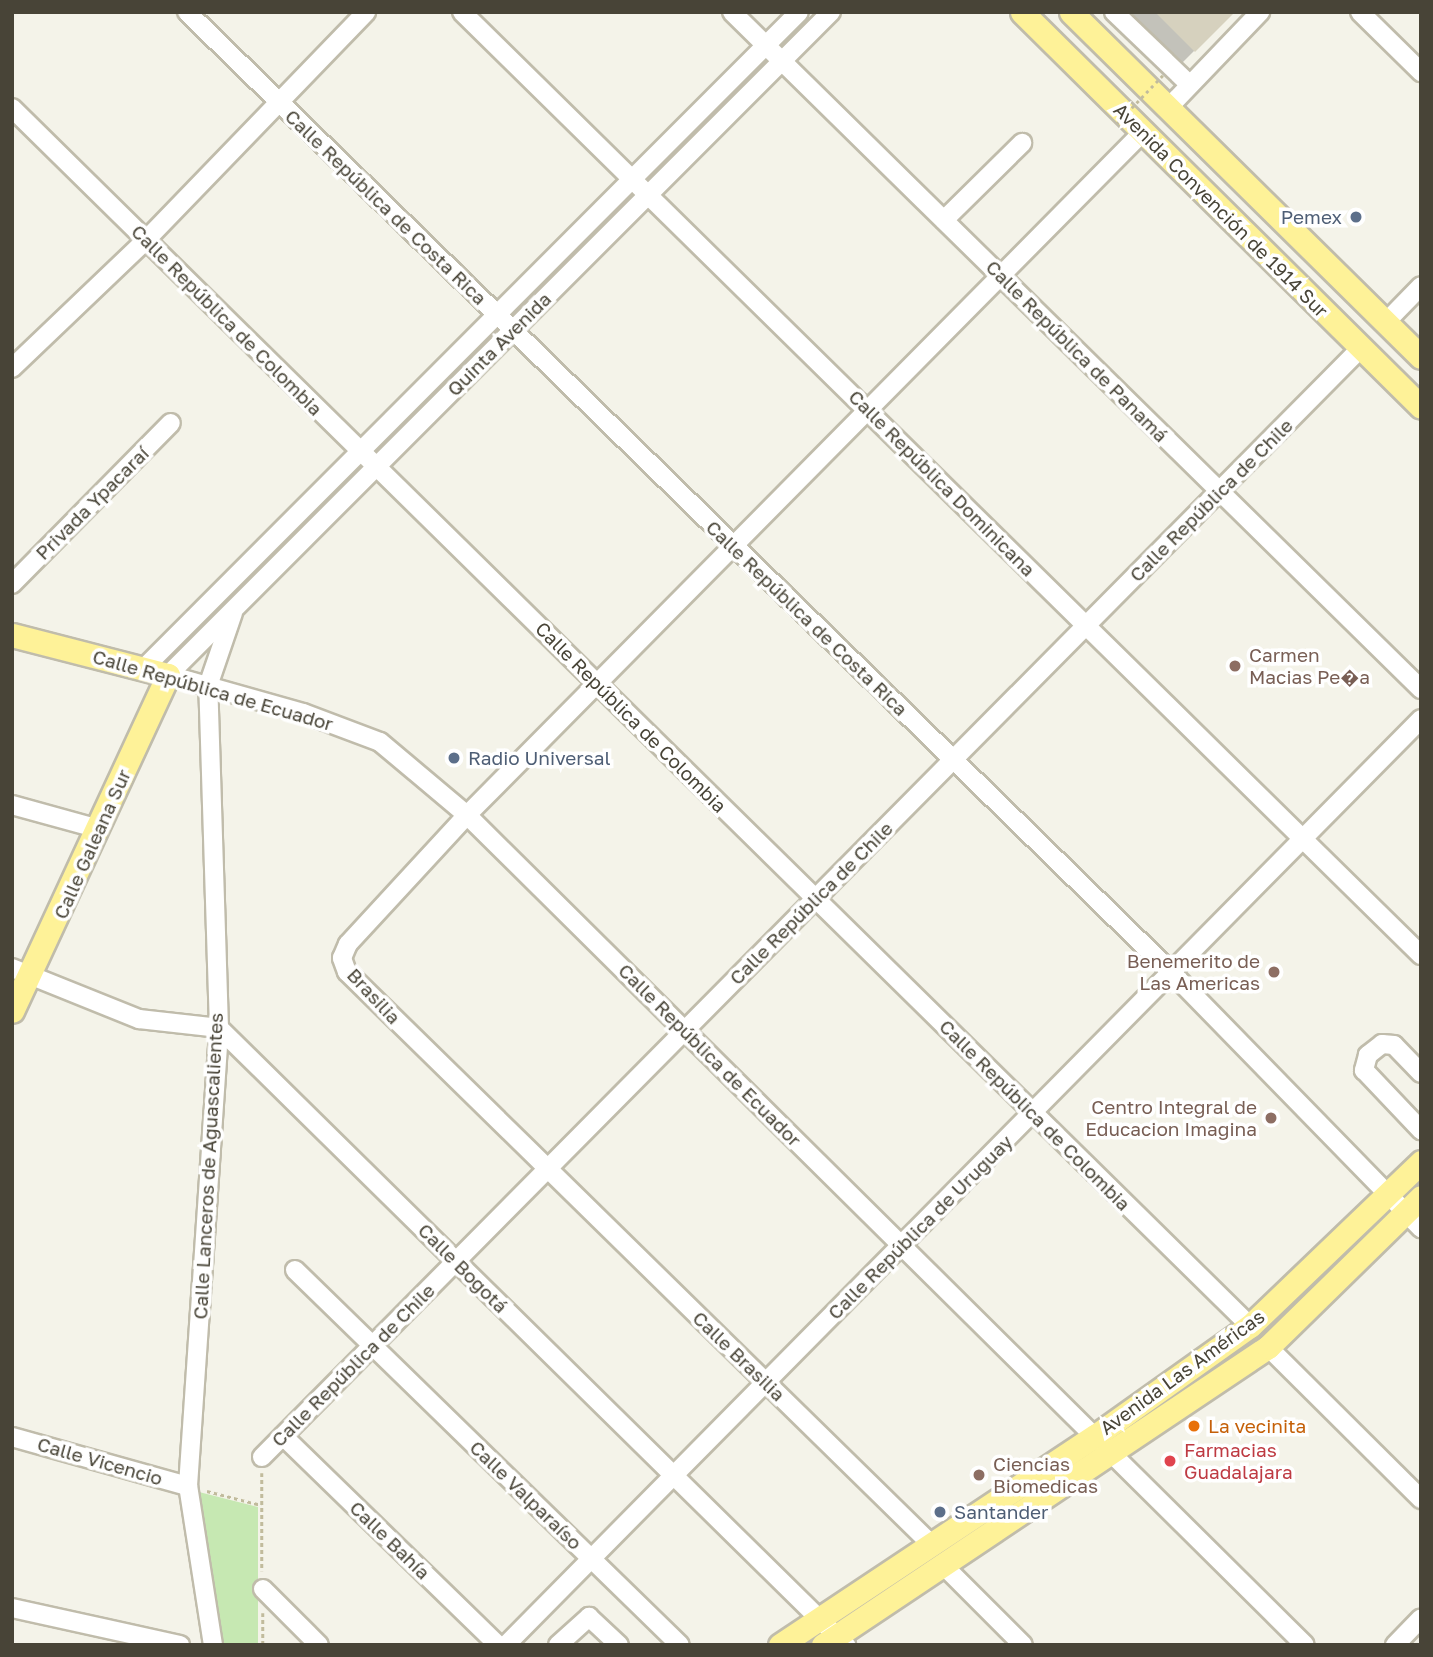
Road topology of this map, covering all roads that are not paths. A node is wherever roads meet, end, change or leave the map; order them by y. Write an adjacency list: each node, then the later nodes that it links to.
1 (187, 12): 16 (street, Calle República de Costa Rica)
2 (366, 12): 16 (street)
3 (463, 12): 21 (street, Calle República Dominicana)
4 (732, 12): 12 (street, Calle República de Panamá)
5 (799, 12): 12 (street, Quinta Avenida)
6 (831, 12): 13 (street, Quinta Avenida)
7 (1022, 12): 19 (main road, Avenida Convención de 1914 Sur)
8 (1071, 12): 17 (main road, Avenida Convención de 1914 Sur)
9 (1114, 12): 15 (street)
10 (1260, 12): 15 (street)
11 (1360, 12): 14 (street)
12 (766, 45): 13 (street, Calle República de Panamá); 21 (street, Quinta Avenida)
13 (782, 61): 22 (street, Quinta Avenida); 23 (street, Calle República de Panamá)
14 (1421, 72)
15 (1189, 85): 17 (street)
16 (280, 103): 24 (street); 27 (street, Calle República de Costa Rica)
17 (1169, 107): 28 (main road, Avenida Convención de 1914 Sur)
18 (12, 108): 24 (street, Calle República de Colombia)
19 (1142, 133): 25 (street); 30 (main road, Avenida Convención de 1914 Sur)
20 (1022, 143): 23 (street)
21 (632, 179): 22 (street, Calle República Dominicana); 27 (street, Quinta Avenida)
22 (648, 195): 29 (street, Quinta Avenida); 34 (street, Calle República Dominicana)
23 (944, 220): 25 (street, Calle República de Panamá)
24 (146, 240): 32 (street); 36 (street, Calle República de Colombia)
25 (1000, 276): 34 (street); 38 (street, Calle República de Panamá)
26 (1421, 286): 28 (street)
27 (496, 315): 29 (street, Calle República de Costa Rica); 36 (street, Quinta Avenida)
28 (1386, 322): 31 (main road, Avenida Convención de 1914 Sur)
29 (512, 331): 37 (street, Quinta Avenida); 39 (street, Calle República de Costa Rica)
30 (1361, 348): 33 (main road, Avenida Convención de 1914 Sur); 38 (street, Calle República de Chile)
31 (1421, 357)
32 (12, 368)
33 (1421, 407)
34 (868, 411): 39 (street); 42 (street, Calle República Dominicana)
35 (171, 423): 40 (street, Privada Ypacaraí)
36 (360, 451): 37 (street, Calle República de Colombia); 44 (street, Quinta Avenida)
37 (376, 467): 41 (street, Quinta Avenida); 46 (street, Calle República de Colombia)
38 (1220, 491): 42 (street, Calle República de Chile); 48 (street, Calle República de Panamá)
39 (734, 547): 46 (street); 50 (street, Calle República de Costa Rica)
40 (12, 584)
41 (235, 608): 45 (street, Quinta Avenida); 47 (street)
42 (1086, 626): 50 (street, Calle República de Chile); 54 (street, Calle República Dominicana)
43 (12, 635): 44 (main road, Calle República de Ecuador)
44 (143, 669): 45 (main road, Calle República de Ecuador)
45 (168, 675): 47 (street, Calle República de Ecuador); 53 (main road, Calle Galeana Sur)
46 (598, 685): 52 (street); 55 (street, Calle República de Colombia)
47 (208, 686): 52 (street, Calle República de Ecuador); 60 (street, Calle Lanceros de Aguascalientes)
48 (1421, 689)
49 (1421, 719): 54 (street, Calle República de Uruguay)
50 (953, 760): 55 (street, Calle República de Chile); 57 (street, Calle República de Costa Rica)
51 (12, 805): 53 (street)
52 (467, 815): 61 (street, Calle República de Ecuador); 66 (street, Brasilia)
53 (99, 829): 58 (main road, Calle Galeana Sur)
54 (1303, 839): 56 (street, Calle República Dominicana); 57 (street, Calle República de Uruguay)
55 (815, 898): 61 (street, Calle República de Chile); 63 (street, Calle República de Colombia)
56 (1421, 955)
57 (1171, 972): 63 (street, Calle República de Uruguay); 67 (street, Calle República de Costa Rica)
58 (22, 973): 59 (main road, Calle Galeana Sur); 60 (street)
59 (12, 1011)
60 (219, 1028): 70 (street, Calle Bogotá); 81 (street, Calle Lanceros de Aguascalientes)
61 (685, 1030): 66 (street, Calle República de Chile); 69 (street, Calle República de Ecuador)
62 (1421, 1073): 64 (street)
63 (1032, 1112): 69 (street, Calle República de Uruguay); 72 (street, Calle República de Colombia)
64 (1421, 1130)
65 (1421, 1163): 67 (main road, Avenida Las Américas)
66 (545, 1166): 70 (street, Calle República de Chile); 75 (street, Calle Brasilia)
67 (1388, 1195): 68 (street, Calle República de Costa Rica); 72 (main road, Avenida Las Américas)
68 (1415, 1213): 74 (main road, Avenida Las Américas)
69 (902, 1245): 75 (street, Calle República de Uruguay); 78 (street, Calle República de Ecuador)
70 (456, 1262): 73 (street, Calle República de Chile); 80 (street, Calle Bogotá)
71 (295, 1270): 73 (street, Calle Valparaíso)
72 (1250, 1326): 78 (main road, Avenida Las Américas)
73 (372, 1347): 76 (street, Calle República de Chile); 84 (street, Calle Valparaíso)
74 (1268, 1347): 78 (main road, Avenida Las Américas); 82 (street)
75 (766, 1383): 80 (street, Calle República de Uruguay); 83 (street, Calle Brasilia)
76 (283, 1436): 79 (street, Calle República de Chile); 94 (street, Calle Bahía)
77 (12, 1437): 81 (street, Calle Vicencio)
78 (1103, 1444): 83 (main road, Avenida Las Américas); 85 (main road, Avenida Las Américas); 101 (street, Calle República de Ecuador)
79 (262, 1457)
80 (674, 1476): 84 (street, Calle República de Uruguay); 88 (street, Calle Bogotá)
81 (188, 1486): 92 (street, Calle Lanceros de Aguascalientes)
82 (1421, 1499)
83 (932, 1545): 88 (main road, Avenida Las Américas)
84 (592, 1559): 95 (street, Calle República de Uruguay); 98 (street, Calle Valparaíso)
85 (943, 1565): 90 (main road, Avenida Las Américas); 100 (street)
86 (263, 1589): 93 (street)
87 (12, 1608): 91 (street)
88 (819, 1618): 90 (street, Calle Bogotá); 99 (main road, Avenida Las Américas)
89 (1421, 1618): 102 (street)
90 (835, 1642)
91 (180, 1645)
92 (213, 1645)
93 (319, 1645)
94 (498, 1645)
95 (506, 1645)
96 (558, 1645): 97 (street)
97 (619, 1645)
98 (680, 1645)
99 (780, 1645)
100 (1023, 1645)
101 (1305, 1645)
102 (1395, 1645)

